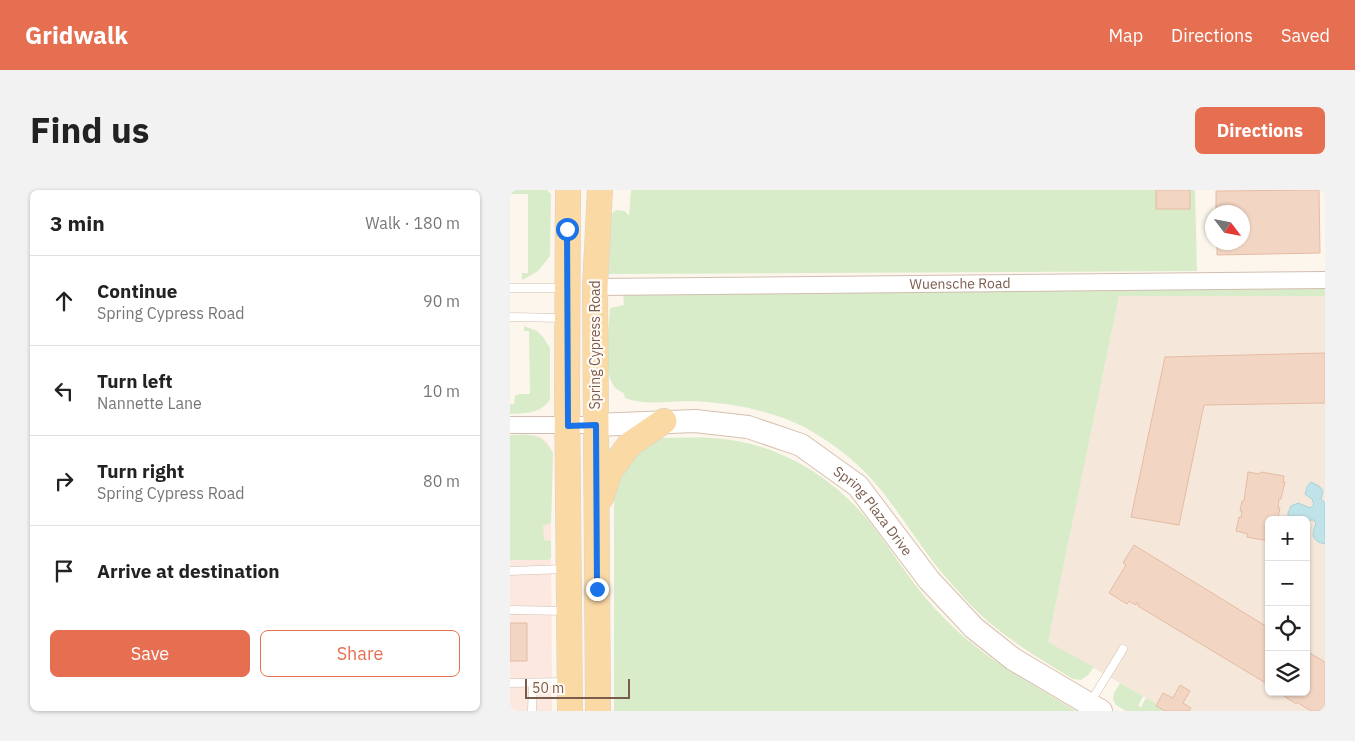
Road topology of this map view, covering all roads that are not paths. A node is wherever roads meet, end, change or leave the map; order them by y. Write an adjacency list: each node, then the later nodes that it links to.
1 (568, 190): 8 (main road, Spring Cypress Road)
2 (586, 190): 4 (main road)
3 (600, 190): 4 (main road, Spring Cypress Road)
4 (596, 261): 6 (main road, Spring Cypress Road)
5 (1325, 280): 6 (street, Wuensche Road)
6 (595, 287): 13 (main road, Spring Cypress Road)
7 (510, 288): 8 (lane)
8 (568, 288): 10 (main road, Spring Cypress Road)
9 (510, 318): 10 (lane)
10 (567, 318): 14 (main road, Spring Cypress Road)
11 (664, 422): 13 (street, Spring Plaza Drive); 15 (main road); 24 (street, Spring Plaza Drive)
12 (510, 425): 14 (street)
13 (596, 425): 14 (street); 15 (main road, Spring Cypress Road)
14 (568, 426): 16 (main road, Spring Cypress Road)
15 (596, 512): 27 (main road, Spring Cypress Road)
16 (568, 568): 17 (lane); 19 (main road, Spring Cypress Road)
17 (510, 571)
18 (510, 610): 19 (lane)
19 (569, 611): 21 (main road, Spring Cypress Road)
20 (1123, 649): 24 (lane)
21 (570, 682): 23 (lane); 26 (main road, Spring Cypress Road)
22 (510, 683): 23 (lane)
23 (533, 683): 25 (lane)
24 (1095, 707)
25 (532, 711)
26 (570, 711)
27 (598, 711)

